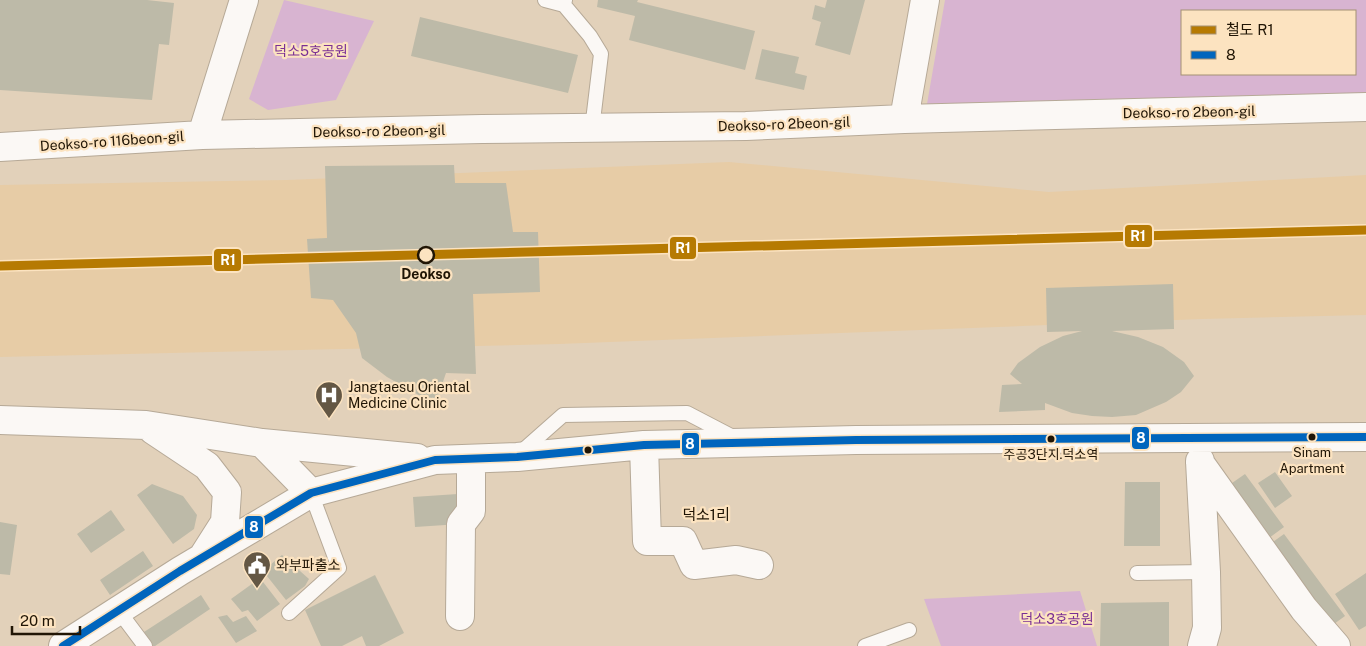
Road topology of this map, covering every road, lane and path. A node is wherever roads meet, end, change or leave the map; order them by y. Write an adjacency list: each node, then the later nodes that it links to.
1 (244, 0): 8 (street, Deokso-ro 116beon-gil)
2 (545, 0): 4 (lane)
3 (925, 0): 6 (street)
4 (564, 2): 7 (lane)
5 (1366, 107): 6 (street, Deokso-ro 2beon-gil)
6 (904, 119): 7 (street, Deokso-ro 2beon-gil)
7 (592, 129): 8 (street, Deokso-ro 2beon-gil)
8 (202, 135): 9 (street, Deokso-ro 116beon-gil)
9 (0, 148)
10 (0, 420): 11 (street)
11 (146, 425): 13 (street); 21 (street)
12 (1366, 436): 16 (street)
13 (262, 443): 18 (street); 20 (street)
14 (745, 443): 15 (street); 16 (street); 17 (lane)
15 (644, 445): 17 (street); 22 (street)
16 (1199, 450): 23 (street); 33 (street)
17 (517, 457): 19 (street)
18 (436, 460): 19 (street); 20 (street)
19 (471, 460): 27 (street)
20 (311, 493): 21 (street); 26 (lane)
21 (202, 558): 25 (street)
22 (759, 565)
23 (1206, 572): 24 (lane); 32 (street)
24 (1137, 573)
25 (118, 610): 29 (street); 30 (lane)
26 (289, 614)
27 (460, 616)
28 (909, 630): 31 (lane)
29 (73, 643)
30 (145, 646)
31 (865, 646)
32 (1202, 646)
33 (1336, 646)

